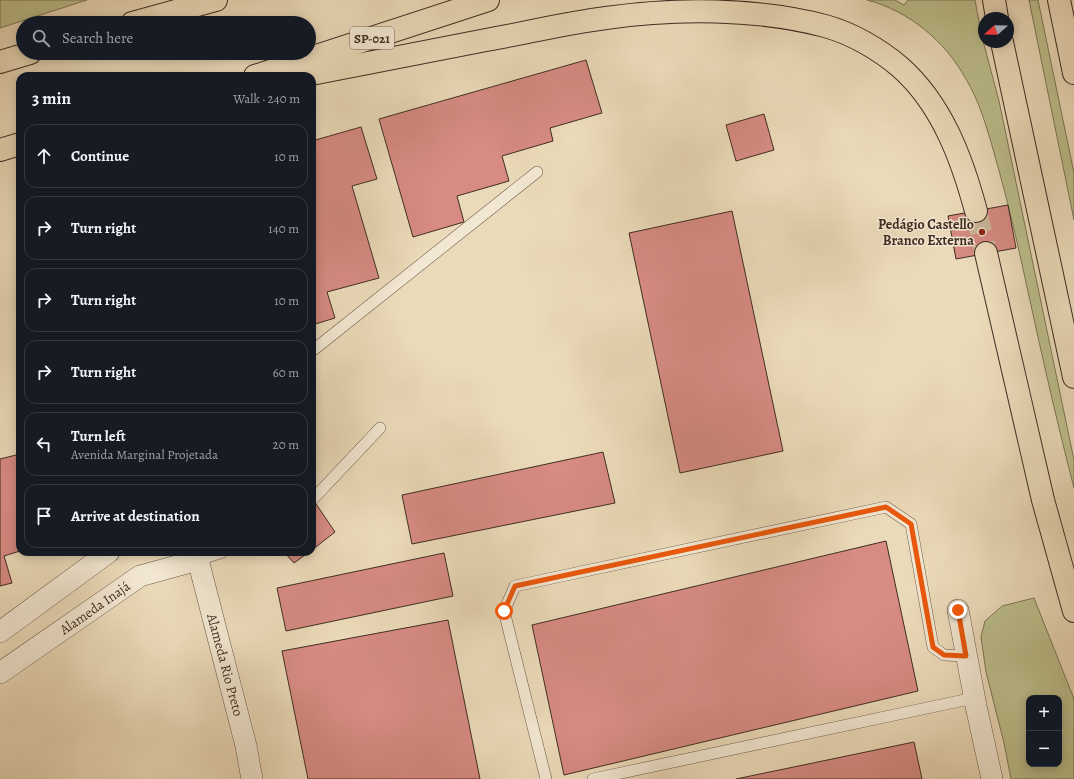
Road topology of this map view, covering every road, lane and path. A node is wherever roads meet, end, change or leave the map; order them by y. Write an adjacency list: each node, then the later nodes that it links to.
1 (183, 0): 7 (highway)
2 (216, 0): 8 (highway)
3 (488, 0): 10 (highway, SP-021)
4 (994, 0): 6 (highway)
5 (1059, 0): 16 (highway)
6 (996, 12)
7 (143, 16)
8 (158, 16)
9 (1003, 48): 23 (highway)
10 (316, 56)
11 (16, 57): 13 (highway)
12 (304, 60): 14 (highway, SP-021)
13 (0, 62)
14 (267, 72)
15 (316, 73): 20 (highway)
16 (1074, 73)
17 (16, 145): 18 (highway)
18 (0, 150)
19 (537, 172): 22 (lane)
20 (976, 211)
21 (986, 253): 29 (highway)
22 (316, 348)
23 (1074, 377)
24 (380, 428): 25 (lane)
25 (316, 497)
26 (104, 556): 30 (street)
27 (197, 556): 32 (street, Alameda Inajá); 34 (street, Alameda Rio Preto)
28 (958, 610): 31 (street)
29 (1074, 611)
30 (0, 632)
31 (966, 656): 33 (street); 35 (lane)
32 (0, 673)
33 (974, 698): 36 (lane); 37 (street)
34 (252, 779)
35 (546, 779)
36 (593, 779)
37 (992, 779)

